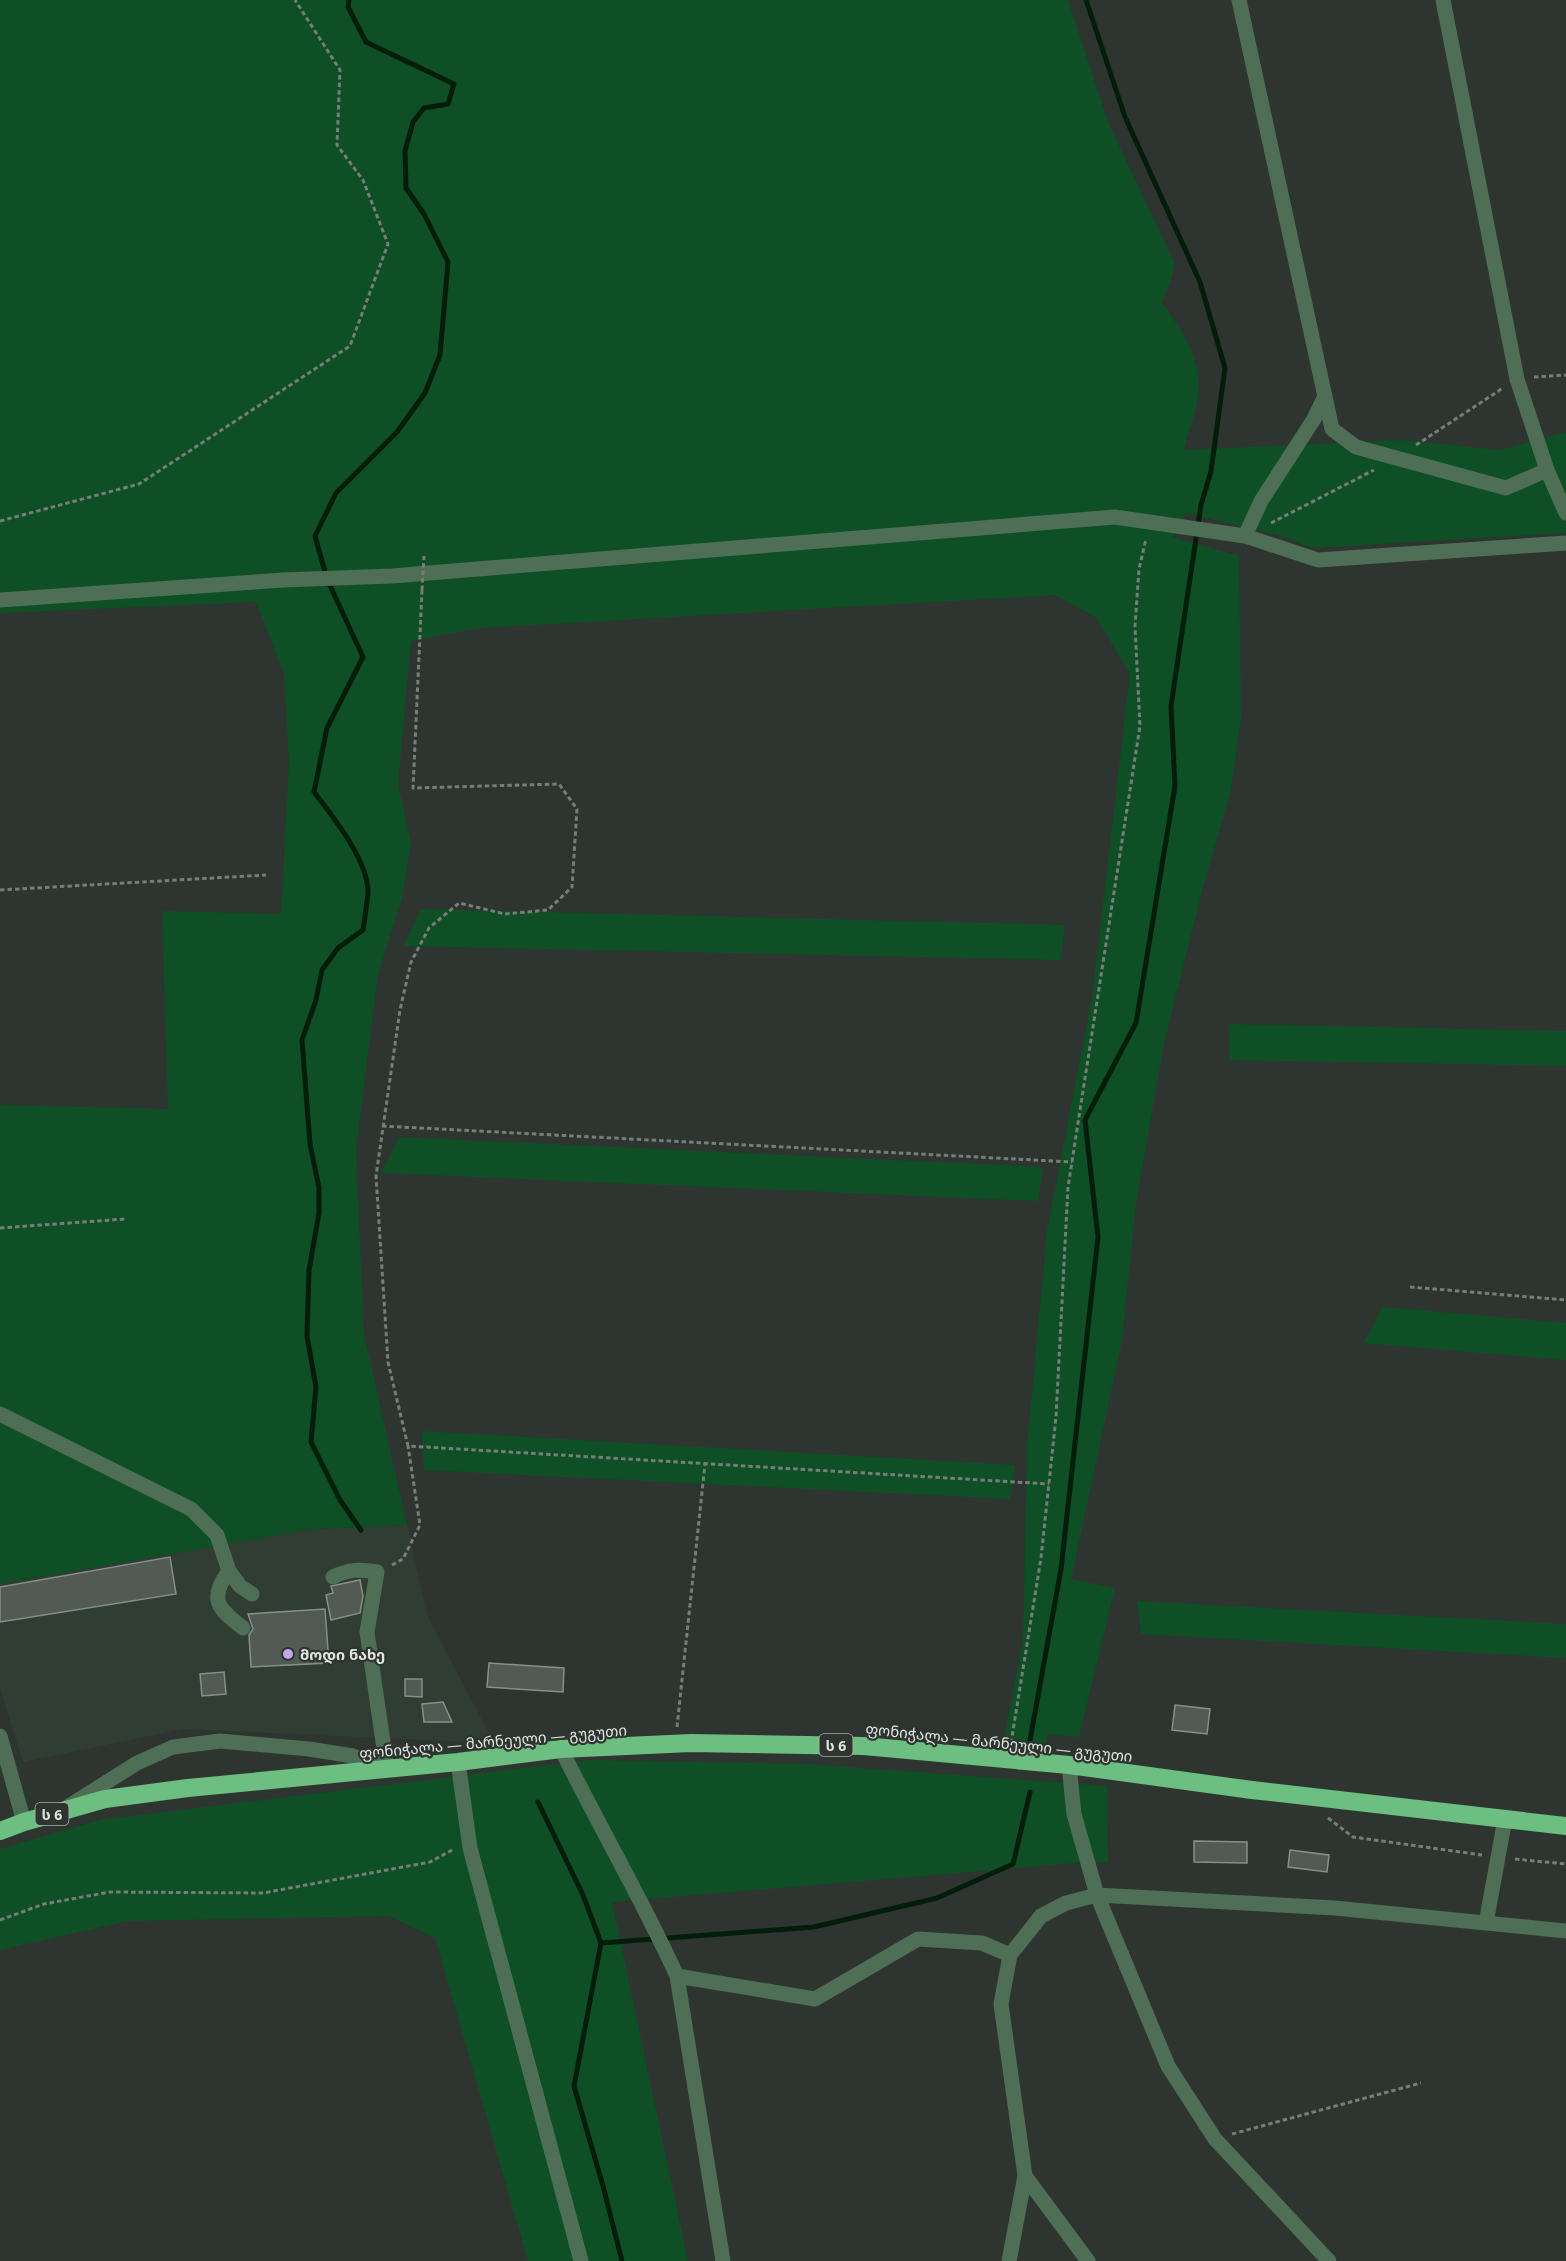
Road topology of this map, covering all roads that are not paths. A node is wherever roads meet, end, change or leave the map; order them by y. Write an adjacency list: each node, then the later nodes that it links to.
1 (1239, 0): 3 (street)
2 (1443, 0): 4 (street)
3 (1325, 396): 4 (street); 6 (street)
4 (1546, 470): 5 (street)
5 (1566, 513)
6 (1245, 536): 7 (street); 8 (street)
7 (1566, 543)
8 (0, 600)
9 (0, 1414): 10 (street)
10 (229, 1571): 12 (street); 13 (street)
11 (333, 1577): 18 (street)
12 (252, 1594)
13 (243, 1628)
14 (0, 1736): 20 (street)
15 (561, 1749): 16 (highway, ფონიჭალა — მარნეული — გუგუთი / ს 6); 17 (highway, ფონიჭალა — მარნეული — გუგუთი / ს 6); 30 (street)
16 (458, 1762): 18 (highway, ფონიჭალა — მარნეული — გუგუთი / ს 6); 32 (street)
17 (1070, 1765): 22 (highway, ფონიჭალა — მარნეული — გუგუთი / ს 6); 26 (street)
18 (387, 1769): 21 (highway, ფონიჭალა — მარნეული — გუგუთი / ს 6); 21 (street)
19 (0, 1794): 20 (street)
20 (18, 1803): 23 (street)
21 (56, 1814): 23 (highway, ფონიჭალა — მარნეული — გუგუთი / ს 6)
22 (1504, 1819): 24 (highway, ფონიჭალა — მარნეული — გუგუთი / ს 6); 27 (street)
23 (24, 1822): 25 (highway, ფონიჭალა — მარნეული — გუგუთი / ს 6)
24 (1566, 1826)
25 (0, 1831)
26 (1097, 1894): 27 (street); 29 (street); 36 (street)
27 (1486, 1923): 28 (street)
28 (1566, 1931)
29 (1010, 1955): 30 (street); 31 (street)
30 (677, 1976): 33 (street)
31 (1025, 2176): 34 (street); 35 (street)
32 (581, 2261)
33 (723, 2261)
34 (1009, 2261)
35 (1088, 2261)
36 (1329, 2261)

